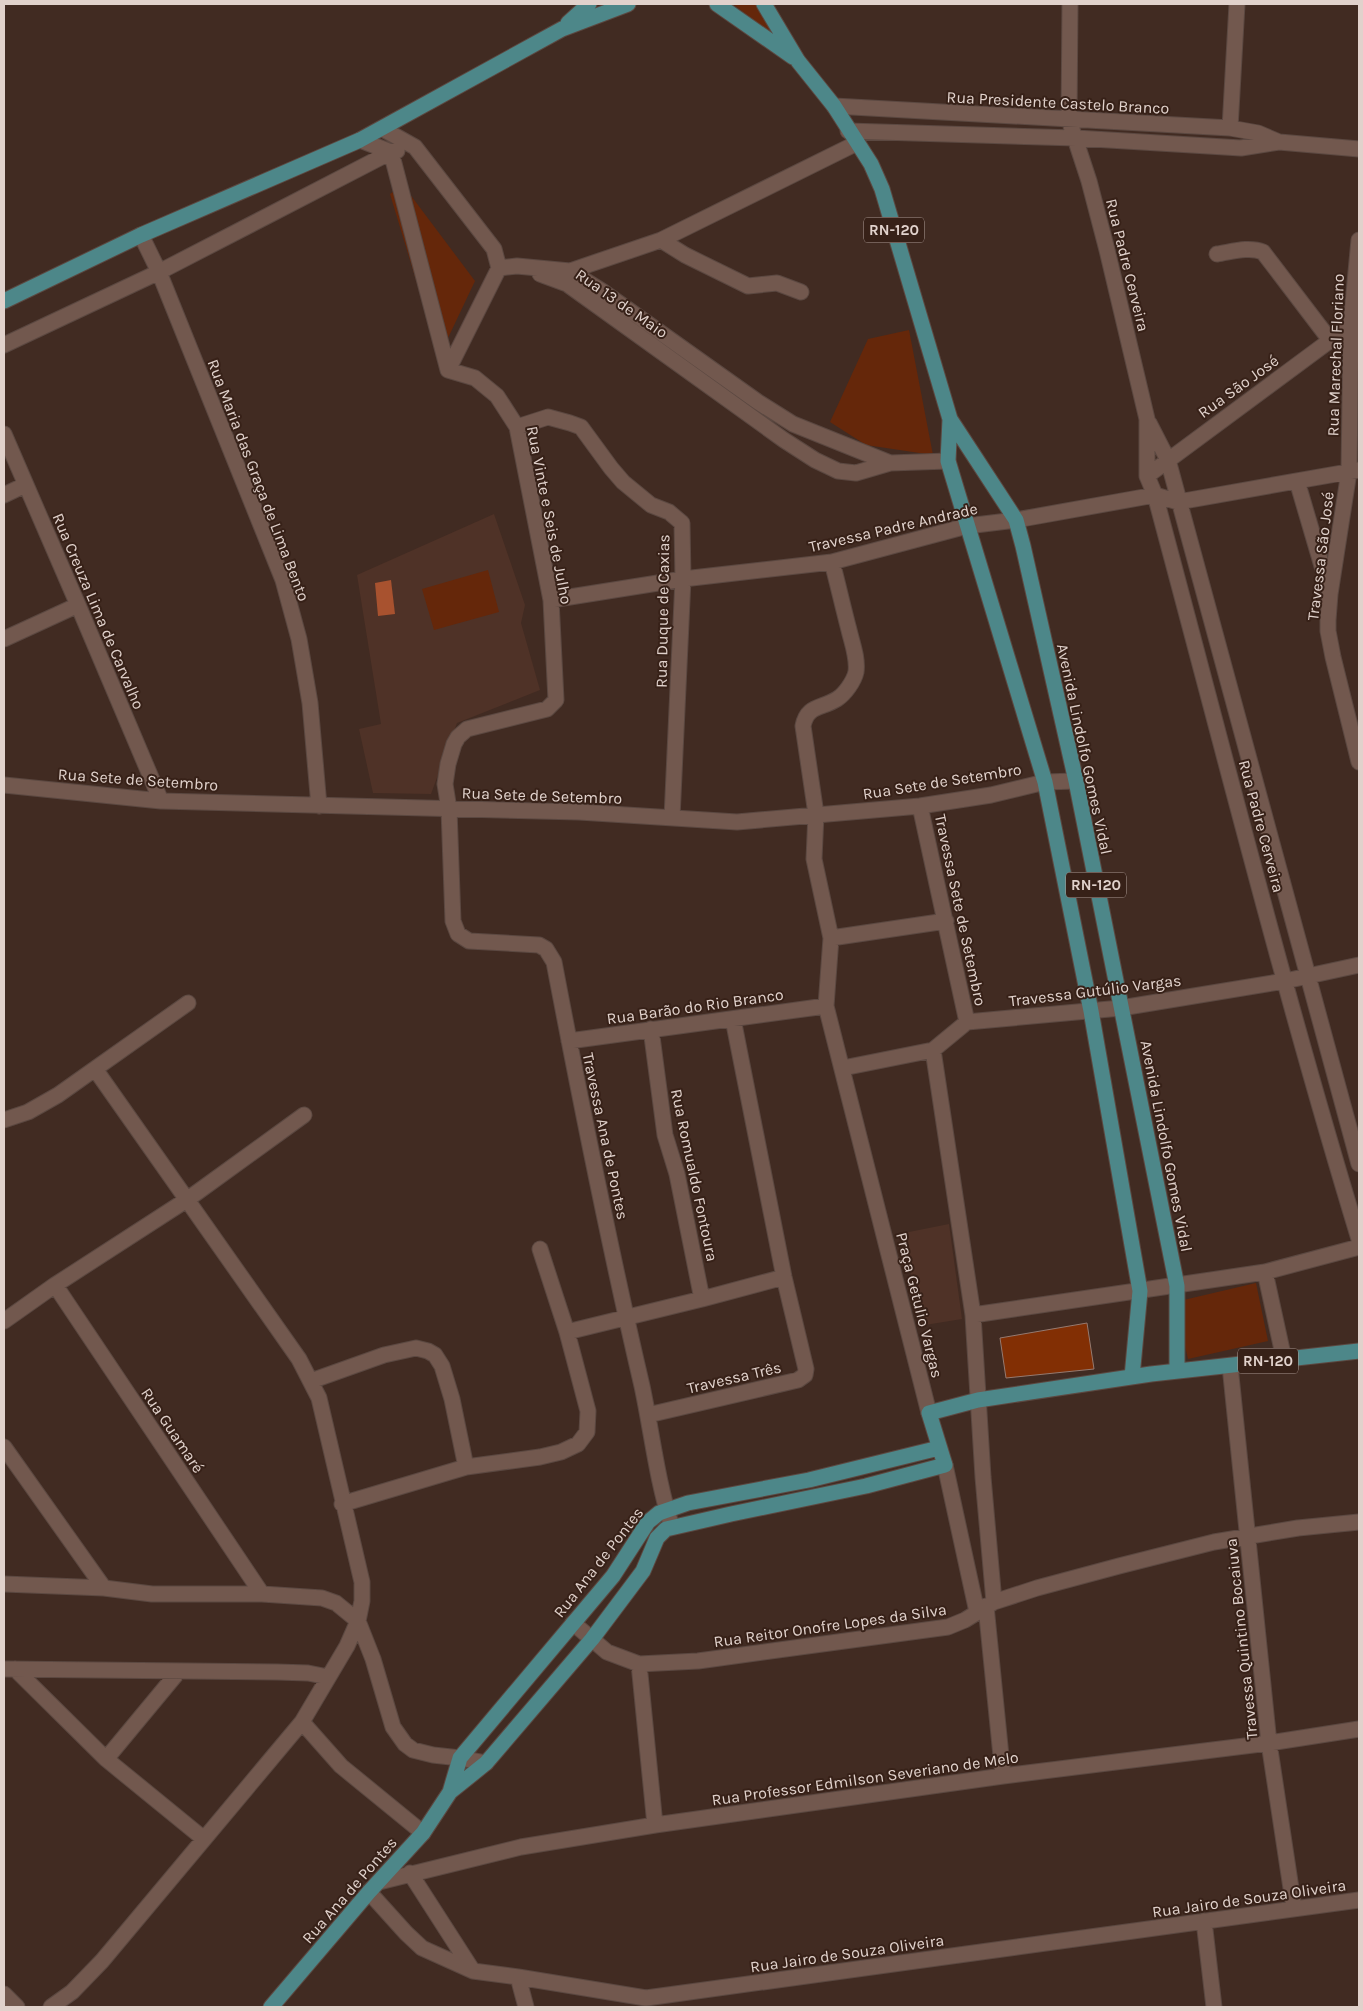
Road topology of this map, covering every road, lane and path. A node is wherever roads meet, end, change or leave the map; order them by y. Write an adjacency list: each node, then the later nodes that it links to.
1 (589, 4): 7 (main road)
2 (628, 4): 7 (main road)
3 (717, 4): 8 (main road, Avenida Lindolfo Gomes Vidal / RN-120)
4 (764, 4): 8 (main road, Avenida Lindolfo Gomes Vidal / RN-120)
5 (1070, 4): 10 (street)
6 (1237, 4): 11 (street)
7 (562, 28): 12 (main road)
8 (798, 61): 9 (main road, Avenida Lindolfo Gomes Vidal / RN-120)
9 (834, 106): 10 (street, Rua Presidente Castelo Branco); 13 (main road, Avenida Lindolfo Gomes Vidal / RN-120)
10 (1069, 120): 11 (street, Rua Presidente Castelo Branco); 14 (street, Rua Padre Cerveira)
11 (1230, 128): 16 (street, Rua Presidente Castelo Branco)
12 (383, 129): 15 (main road); 17 (street)
13 (853, 137): 14 (street, Rua Presidente Castelo Branco); 21 (street); 33 (main road, Avenida Lindolfo Gomes Vidal / RN-120)
14 (1076, 138): 16 (street, Rua Presidente Castelo Branco); 34 (street, Rua Padre Cerveira)
15 (360, 140): 19 (street); 20 (main road)
16 (1279, 142): 18 (street, Rua Presidente Castelo Branco)
17 (415, 147): 19 (street); 24 (street)
18 (1359, 149)
19 (391, 152): 25 (street); 32 (street)
20 (141, 234): 25 (street, Rua Maria das Graça de Lima Bento); 28 (main road)
21 (661, 240): 26 (street); 27 (street)
22 (1359, 240): 29 (street, Rua Marechal Floriano)
23 (1217, 254): 30 (street)
24 (499, 268): 26 (street, Rua 13 de Maio); 32 (street)
25 (159, 272): 31 (street); 62 (street, Rua Maria das Graça de Lima Bento)
26 (568, 278): 35 (street, Rua 13 de Maio); 38 (street, Rua 13 de Maio)
27 (800, 292)
28 (4, 301)
29 (1351, 325): 30 (street, Rua São José); 42 (street, Rua Marechal Floriano)
30 (1330, 340): 39 (street, Rua São José)
31 (4, 345)
32 (448, 370): 36 (street, Rua Vinte e Seis de Julho)
33 (950, 419): 40 (main road, Avenida Lindolfo Gomes Vidal / RN-120); 49 (main road, Avenida Lindolfo Gomes Vidal / RN-120)
34 (1147, 419): 39 (street, Rua Padre Cerveira); 43 (street, Rua Padre Cerveira)
35 (794, 424): 38 (street); 41 (street, Rua 13 de Maio)
36 (517, 426): 52 (street, Rua Duque de Caxias); 54 (street, Rua Vinte e Seis de Julho)
37 (4, 434): 45 (street, Rua Creuza Lima de Carvalho)
38 (784, 440): 41 (street, Rua 13 de Maio)
39 (1168, 460): 43 (street, Rua São José); 48 (street, Rua Padre Cerveira)
40 (948, 461): 41 (street, Rua 13 de Maio); 50 (main road, Avenida Lindolfo Gomes Vidal / RN-120)
41 (890, 463)
42 (1354, 471): 44 (street, Travessa Padre Andrade); 53 (street, Travessa São José)
43 (1147, 476): 47 (street, Rua Padre Cerveira)
44 (1297, 481): 48 (street, Travessa Padre Andrade); 53 (street)
45 (25, 485): 46 (street); 55 (street, Rua Creuza Lima de Carvalho)
46 (4, 495)
47 (1155, 495): 48 (street, Travessa Padre Andrade); 49 (street, Travessa Padre Andrade); 72 (street, Rua Padre Cerveira)
48 (1178, 502): 71 (street, Rua Padre Cerveira)
49 (1016, 520): 50 (street, Travessa Padre Andrade); 58 (main road, Avenida Lindolfo Gomes Vidal / RN-120)
50 (967, 526): 51 (street, Travessa Padre Andrade); 59 (main road, Avenida Lindolfo Gomes Vidal / RN-120)
51 (832, 562): 52 (street, Travessa Padre Andrade); 65 (street, Praça Getulio Vargas)
52 (683, 579): 54 (street, Travessa Padre Andrade); 66 (street, Rua Duque de Caxias)
53 (1330, 594): 57 (street, Travessa São José)
54 (551, 600): 64 (street, Rua Vinte e Seis de Julho)
55 (78, 605): 56 (street); 61 (street, Rua Creuza Lima de Carvalho)
56 (4, 639)
57 (1359, 762)
58 (1076, 781): 59 (street, Rua Sete de Setembro); 75 (main road, Avenida Lindolfo Gomes Vidal / RN-120)
59 (1045, 782): 63 (street, Rua Sete de Setembro); 76 (main road, Avenida Lindolfo Gomes Vidal / RN-120)
60 (4, 785): 61 (street, Rua Sete de Setembro)
61 (161, 801): 62 (street, Rua Sete de Setembro)
62 (319, 806): 64 (street, Rua Sete de Setembro)
63 (920, 806): 65 (street, Rua Sete de Setembro); 68 (street, Travessa Sete de Setembro)
64 (449, 810): 66 (street, Rua Sete de Setembro); 67 (street, Rua Vinte e Seis de Julho)
65 (816, 814): 66 (street, Rua Sete de Setembro); 69 (street, Praça Getulio Vargas)
66 (672, 818)
67 (448, 828): 80 (street, Travessa Ana de Pontes)
68 (946, 921): 69 (street); 78 (street, Travessa Sete de Setembro)
69 (831, 938): 74 (street, Praça Getulio Vargas)
70 (1359, 965): 71 (street, Travessa Gutúlio Vargas)
71 (1307, 976): 72 (street, Travessa Gutúlio Vargas); 86 (street, Rua Padre Cerveira)
72 (1285, 981): 75 (street, Travessa Gutúlio Vargas); 88 (street, Rua Padre Cerveira)
73 (188, 1003): 83 (street)
74 (826, 1006): 77 (street, Rua Barão do Rio Branco); 82 (street, Praça Getulio Vargas)
75 (1121, 1008): 76 (street, Travessa Gutúlio Vargas); 94 (main road, Avenida Lindolfo Gomes Vidal / RN-120)
76 (1092, 1011): 78 (street, Travessa Gutúlio Vargas); 95 (main road, Avenida Lindolfo Gomes Vidal / RN-120)
77 (733, 1019): 79 (street, Rua Barão do Rio Branco); 92 (street)
78 (967, 1022): 81 (street)
79 (651, 1029): 80 (street, Rua Barão do Rio Branco); 96 (street, Rua Romualdo Fontoura)
80 (569, 1041): 98 (street, Travessa Ana de Pontes)
81 (933, 1050): 82 (street); 97 (street, Praça Getulio Vargas)
82 (843, 1068): 108 (street, Praça Getulio Vargas)
83 (95, 1069): 85 (street); 87 (street)
84 (304, 1115): 87 (street)
85 (4, 1120)
86 (1359, 1164)
87 (188, 1199): 93 (street); 106 (street)
88 (1359, 1239)
89 (1359, 1247): 91 (street)
90 (540, 1249): 100 (street)
91 (1265, 1272): 94 (street); 102 (street)
92 (784, 1276): 96 (street); 109 (street, Travessa Três)
93 (55, 1286): 99 (street); 121 (street, Rua Guamaré)
94 (1177, 1286): 95 (street); 104 (main road, Avenida Lindolfo Gomes Vidal / RN-120)
95 (1140, 1291): 97 (street); 105 (main road, Avenida Lindolfo Gomes Vidal / RN-120)
96 (702, 1299): 98 (street)
97 (973, 1315): 107 (street, Praça Getulio Vargas)
98 (626, 1317): 100 (street); 109 (street, Travessa Ana de Pontes)
99 (4, 1321)
100 (567, 1332): 113 (street)
101 (1359, 1351): 102 (main road, RN-120)
102 (1284, 1360): 103 (main road, RN-120)
103 (1230, 1366): 104 (main road, RN-120); 118 (street, Travessa Quintino Bocaiuva)
104 (1177, 1372): 105 (main road, RN-120)
105 (1132, 1377): 107 (main road)
106 (311, 1381): 113 (street); 114 (street)
107 (978, 1400): 108 (main road); 122 (street, Praça Getulio Vargas)
108 (929, 1413): 111 (main road, Praça Getulio Vargas)
109 (648, 1415): 115 (street, Travessa Ana de Pontes)
110 (4, 1447): 120 (street)
111 (939, 1448): 112 (main road, Praça Getulio Vargas); 115 (main road, Rua Ana de Pontes)
112 (945, 1464): 117 (main road); 122 (street, Praça Getulio Vargas)
113 (466, 1467): 114 (street)
114 (342, 1504): 123 (street)
115 (666, 1509): 117 (street, Travessa Ana de Pontes); 124 (main road, Rua Ana de Pontes)
116 (1359, 1522): 118 (street, Rua Reitor Onofre Lopes da Silva)
117 (672, 1527): 125 (main road, Rua Ana de Pontes)
118 (1247, 1536): 122 (street, Rua Reitor Onofre Lopes da Silva); 134 (street, Travessa Quintino Bocaiuva)
119 (4, 1584): 120 (street)
120 (104, 1588): 121 (street)
121 (262, 1594): 123 (street)
122 (986, 1606): 126 (street, Rua Reitor Onofre Lopes da Silva); 138 (street, Praça Getulio Vargas)
123 (358, 1622): 129 (street); 135 (street)
124 (574, 1622): 125 (street, Rua Reitor Onofre Lopes da Silva); 130 (main road, Rua Ana de Pontes)
125 (592, 1639): 126 (street, Rua Reitor Onofre Lopes da Silva); 131 (main road, Rua Ana de Pontes)
126 (639, 1664): 140 (street)
127 (9, 1669): 128 (street); 136 (street)
128 (179, 1671): 129 (street); 136 (street)
129 (328, 1677): 132 (street)
130 (517, 1688): 131 (main road); 135 (main road, Rua Ana de Pontes)
131 (537, 1704): 137 (main road, Rua Ana de Pontes)
132 (302, 1722): 141 (street); 142 (street)
133 (1359, 1729): 134 (street, Rua Professor Edmilson Severiano de Melo)
134 (1269, 1743): 138 (street, Rua Professor Edmilson Severiano de Melo); 146 (street, Travessa Quintino Bocaiuva)
135 (460, 1758): 137 (street); 139 (main road, Rua Ana de Pontes)
136 (106, 1759): 142 (street)
137 (486, 1763): 139 (main road, Rua Ana de Pontes)
138 (1003, 1776): 140 (street, Rua Professor Edmilson Severiano de Melo)
139 (450, 1792): 141 (main road, Rua Ana de Pontes)
140 (655, 1825): 143 (street, Rua Professor Edmilson Severiano de Melo)
141 (423, 1833): 144 (main road, Rua Ana de Pontes)
142 (204, 1839): 153 (street)
143 (410, 1873): 144 (street, Rua Professor Edmilson Severiano de Melo); 148 (street)
144 (374, 1887): 148 (street, Rua Jairo de Souza Oliveira); 154 (main road, Rua Ana de Pontes)
145 (1359, 1900): 146 (street, Rua Jairo de Souza Oliveira)
146 (1294, 1908): 147 (street, Rua Jairo de Souza Oliveira)
147 (1204, 1921): 151 (street, Rua Jairo de Souza Oliveira); 156 (street)
148 (473, 1971): 149 (street, Rua Jairo de Souza Oliveira)
149 (518, 1977): 151 (street, Rua Jairo de Souza Oliveira); 155 (street)
150 (4, 1994): 152 (street)
151 (647, 2003)
152 (17, 2007)
153 (51, 2007)
154 (271, 2007)
155 (526, 2007)
156 (1214, 2007)

